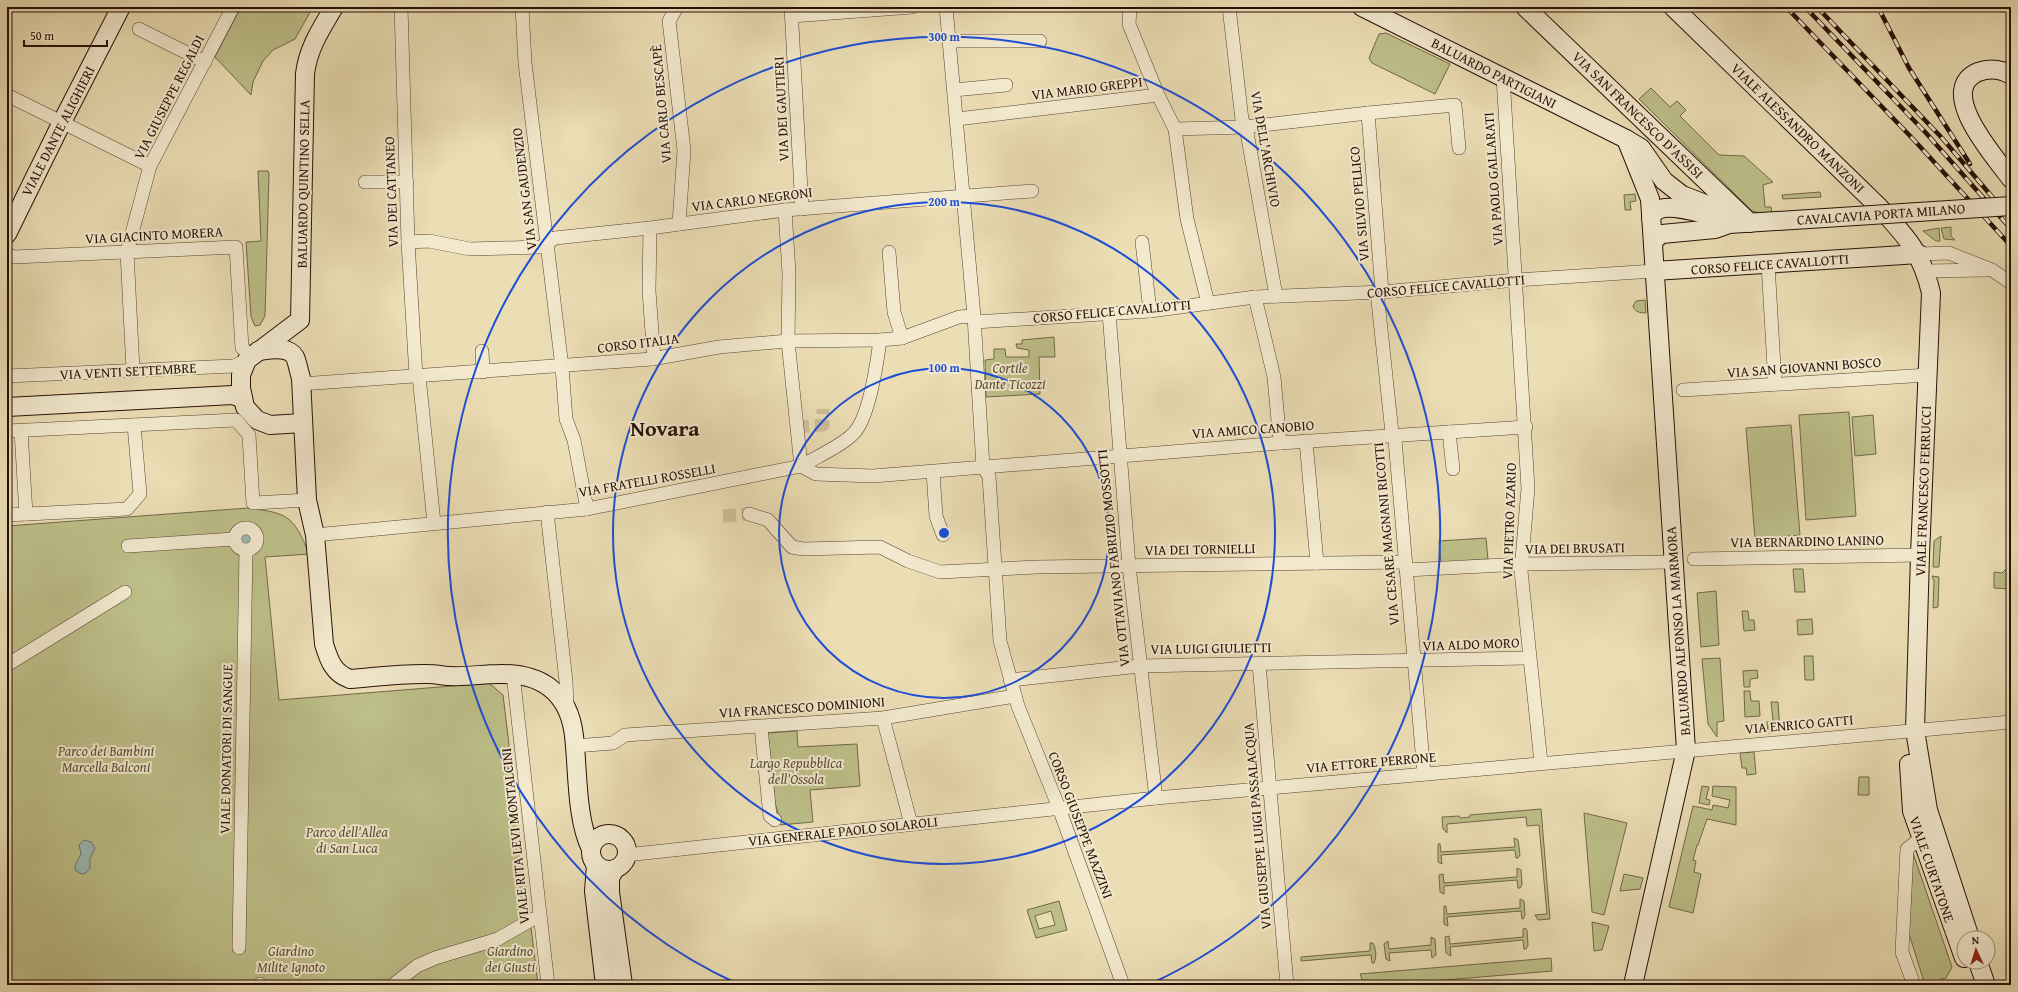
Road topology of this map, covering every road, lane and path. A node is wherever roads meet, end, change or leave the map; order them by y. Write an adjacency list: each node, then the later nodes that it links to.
1 (121, 7): 27 (street, VIALE DANTE ALIGHIERI)
2 (233, 7): 18 (street, VIA GIUSEPPE REGALDI)
3 (334, 7): 73 (street, BALUARDO QUINTINO SELLA)
4 (401, 7): 35 (street, VIA DEI CATTANEO)
5 (522, 7): 50 (street, VIA SAN GAUDENZIO)
6 (677, 7): 43 (street, VIA CARLO BESCAPÈ)
7 (912, 7): 14 (street)
8 (946, 7): 16 (street)
9 (1130, 7): 24 (street)
10 (1229, 7): 28 (street, VIA DELL'ARCHIVIO)
11 (1362, 7): 20 (street, BALUARDO PARTIGIANI)
12 (1525, 7): 38 (street, VIA SAN FRANCESCO D'ASSISI)
13 (1673, 7): 54 (street, VIALE ALESSANDRO MANZONI)
14 (791, 12): 40 (street, VIA DEI GAUTIERI)
15 (139, 29): 18 (street)
16 (950, 41): 17 (street); 22 (street)
17 (1040, 42)
18 (205, 62): 32 (street, VIA GIUSEPPE REGALDI)
19 (2011, 75): 33 (street)
20 (1503, 77): 30 (street, BALUARDO PARTIGIANI); 60 (street, VIA PAOLO GALLARATI)
21 (1006, 85): 22 (street)
22 (954, 90): 26 (street)
23 (7, 95): 27 (street)
24 (1158, 95): 26 (street, VIA MARIO GREPPI); 29 (street, VIA MARIO GREPPI)
25 (1368, 113): 28 (street); 31 (street); 62 (street, VIA SILVIO PELLICO)
26 (957, 119): 37 (street)
27 (62, 122): 32 (street); 47 (street, VIALE DANTE ALIGHIERI)
28 (1246, 127): 29 (street); 63 (street, VIA DELL'ARCHIVIO)
29 (1175, 129): 65 (street, VIA MARIO GREPPI)
30 (1626, 139): 38 (street, BALUARDO PARTIGIANI); 46 (street, BALUARDO ALFONSO LA MARMORA)
31 (1458, 148)
32 (150, 166): 51 (street, VIA GIUSEPPE REGALDI)
33 (2011, 179)
34 (365, 182): 35 (street)
35 (407, 182): 48 (street, VIA DEI CATTANEO)
36 (1032, 191): 37 (street, VIA CARLO NEGRONI)
37 (964, 196): 40 (street, VIA CARLO NEGRONI); 68 (street)
38 (1724, 198): 42 (street, VIA SAN FRANCESCO D'ASSISI)
39 (2011, 206): 42 (street, CAVALCAVIA PORTA MILANO, bridge)
40 (802, 209): 41 (street, VIA CARLO NEGRONI)
41 (785, 210): 43 (street, VIA CARLO NEGRONI); 71 (street)
42 (1750, 223): 44 (street, CAVALCAVIA PORTA MILANO)
43 (679, 224): 45 (street, VIA CARLO NEGRONI)
44 (1729, 224): 46 (street); 46 (street)
45 (650, 228): 50 (street, VIA CARLO NEGRONI); 74 (street)
46 (1659, 231): 56 (street); 58 (street, BALUARDO ALFONSO LA MARMORA)
47 (7, 234)
48 (408, 242): 50 (street, VIA CARLO NEGRONI); 80 (street, VIA DEI CATTANEO)
49 (1142, 242): 66 (street)
50 (547, 244): 75 (street, VIA SAN GAUDENZIO)
51 (127, 252): 53 (street, VIA GIACINTO MORERA); 73 (street, VIA GIACINTO MORERA); 76 (street, VIA GIUSEPPE REGALDI)
52 (889, 252): 69 (street)
53 (7, 254)
54 (1919, 254): 55 (street, CORSO FELICE CAVALLOTTI); 57 (street); 59 (street, VIALE FRANCESCO FERRUCCI)
55 (1768, 264): 56 (street, CORSO FELICE CAVALLOTTI); 82 (street)
56 (1682, 269): 58 (street, CORSO FELICE CAVALLOTTI)
57 (1992, 270): 59 (street); 61 (street)
58 (1654, 271): 60 (street, CORSO FELICE CAVALLOTTI); 115 (street, BALUARDO ALFONSO LA MARMORA)
59 (1926, 271): 78 (street, VIALE FRANCESCO FERRUCCI)
60 (1516, 280): 62 (street, CORSO FELICE CAVALLOTTI); 89 (street, VIA PIETRO AZARIO)
61 (2011, 284)
62 (1379, 292): 63 (street, CORSO FELICE CAVALLOTTI); 93 (street, VIA CESARE MAGNANI RICOTTI)
63 (1276, 296): 64 (street, CORSO FELICE CAVALLOTTI)
64 (1255, 297): 65 (street, CORSO FELICE CAVALLOTTI); 95 (street)
65 (1208, 302): 66 (street, CORSO FELICE CAVALLOTTI)
66 (1150, 311): 67 (street, CORSO FELICE CAVALLOTTI)
67 (1109, 314): 68 (street, CORSO FELICE CAVALLOTTI); 96 (street, VIA OTTAVIANO FABRIZIO MOSSOTTI)
68 (974, 319): 69 (street, CORSO ITALIA); 98 (street)
69 (902, 338): 70 (street, CORSO ITALIA)
70 (880, 340): 71 (street, CORSO ITALIA); 97 (street, VIA FRATELLI ROSSELLI)
71 (788, 342): 74 (street, CORSO ITALIA); 97 (street)
72 (482, 351): 77 (street)
73 (252, 358): 76 (street, VIA VENTI SETTEMBRE); 81 (street); 84 (street, VIA VENTI SETTEMBRE); 85 (street)
74 (653, 359): 75 (street, CORSO ITALIA)
75 (562, 367): 77 (street, CORSO ITALIA); 102 (street, VIA SAN GAUDENZIO)
76 (133, 370): 79 (street, VIA VENTI SETTEMBRE)
77 (483, 372): 80 (street, CORSO ITALIA)
78 (1928, 375): 82 (street, VIA SAN GIOVANNI BOSCO); 113 (street, VIALE FRANCESCO FERRUCCI)
79 (7, 376)
80 (417, 376): 81 (street, CORSO ITALIA); 107 (street, VIA DEI CATTANEO)
81 (301, 384): 87 (street)
82 (1775, 384): 83 (street, VIA SAN GIOVANNI BOSCO)
83 (1683, 390)
84 (7, 397)
85 (243, 399): 86 (street, VIA VENTI SETTEMBRE); 87 (street)
86 (7, 407)
87 (303, 424): 101 (street)
88 (134, 425): 91 (street); 101 (street); 104 (street)
89 (1523, 427): 92 (street, VIA AMICO CANOBIO); 117 (street, VIA PIETRO AZARIO)
90 (7, 431): 91 (street)
91 (21, 431): 104 (street)
92 (1449, 432): 93 (street, VIA AMICO CANOBIO); 99 (street)
93 (1392, 435): 94 (street, VIA AMICO CANOBIO); 119 (street, VIA CESARE MAGNANI RICOTTI)
94 (1306, 441): 95 (street, VIA AMICO CANOBIO); 116 (street)
95 (1280, 443): 96 (street, VIA AMICO CANOBIO)
96 (1119, 456): 98 (street, VIA AMICO CANOBIO); 118 (street, VIA OTTAVIANO FABRIZIO MOSSOTTI)
97 (800, 466): 100 (street); 102 (street, VIA FRATELLI ROSSELLI)
98 (983, 467): 100 (street); 120 (street, CORSO GIUSEPPE MAZZINI)
99 (1453, 469)
100 (933, 472): 109 (street)
101 (306, 500): 108 (street)
102 (587, 509): 103 (street, VIA FRATELLI ROSSELLI)
103 (547, 512): 107 (street, VIA FRATELLI ROSSELLI); 130 (street)
104 (26, 514): 106 (street)
105 (749, 514): 120 (street, VIA DEI TORNIELLI)
106 (7, 515)
107 (434, 523): 108 (street, VIA FRATELLI ROSSELLI)
108 (314, 535): 130 (street)
109 (943, 535)
110 (234, 539): 111 (street); 112 (street); 112 (street)
111 (128, 546)
112 (246, 550): 150 (street, VIALE DONATORI DI SANGUE)
113 (1920, 555): 114 (street, VIA BERNARDINO LANINO); 134 (street, VIALE FRANCESCO FERRUCCI)
114 (1694, 559)
115 (1673, 562): 117 (street, VIA DEI BRUSATI); 136 (street, BALUARDO ALFONSO LA MARMORA)
116 (1317, 563): 118 (street, VIA DEI TORNIELLI); 119 (street, VIA DEI TORNIELLI)
117 (1521, 564): 119 (street, VIA DEI BRUSATI); 122 (street, VIA PIETRO AZARIO)
118 (1127, 566): 120 (street, VIA DEI TORNIELLI); 126 (street, VIA OTTAVIANO FABRIZIO MOSSOTTI)
119 (1405, 566): 123 (street, VIA CESARE MAGNANI RICOTTI)
120 (995, 570): 127 (street, CORSO GIUSEPPE MAZZINI)
121 (125, 592): 124 (street)
122 (1529, 658): 123 (street, VIA ALDO MORO); 137 (street, VIA PIETRO AZARIO)
123 (1414, 662): 125 (street, VIA LUIGI GIULIETTI); 138 (street, VIA CESARE MAGNANI RICOTTI)
124 (7, 664)
125 (1259, 664): 126 (street, VIA LUIGI GIULIETTI); 139 (street, VIA GIUSEPPE LUIGI PASSALACQUA)
126 (1140, 666): 127 (street, VIA LUIGI GIULIETTI); 140 (street, VIA OTTAVIANO FABRIZIO MOSSOTTI)
127 (1009, 678): 129 (street, CORSO GIUSEPPE MAZZINI)
128 (514, 683): 147 (street, VIALE RITA LEVI MONTALCINI)
129 (1015, 696): 131 (street, VIA FRANCESCO DOMINIONI); 141 (street, CORSO GIUSEPPE MAZZINI)
130 (567, 709): 135 (street)
131 (883, 718): 133 (street, VIA FRANCESCO DOMINIONI); 143 (street)
132 (2011, 722): 134 (street, VIA ENRICO GATTI)
133 (761, 727): 135 (street, VIA FRANCESCO DOMINIONI); 142 (street)
134 (1915, 730): 136 (street, VIA ENRICO GATTI); 144 (street, VIALE CURTATONE); 148 (street, VIALE CURTATONE)
135 (575, 746): 145 (street)
136 (1686, 750): 137 (street, VIA ETTORE PERRONE); 159 (street, BALUARDO ALFONSO LA MARMORA)
137 (1541, 763): 138 (street, VIA ETTORE PERRONE)
138 (1424, 774): 139 (street, VIA ETTORE PERRONE)
139 (1269, 788): 140 (street, VIA ETTORE PERRONE); 158 (street, VIA GIUSEPPE LUIGI PASSALACQUA)
140 (1156, 798): 141 (street, VIA ETTORE PERRONE)
141 (1059, 808): 143 (street, VIA GENERALE PAOLO SOLAROLI); 157 (street, CORSO GIUSEPPE MAZZINI)
142 (771, 819)
143 (911, 824): 146 (street, VIA GENERALE PAOLO SOLAROLI)
144 (1921, 838): 149 (street, VIALE CURTATONE); 160 (street)
145 (596, 850): 146 (street); 146 (street); 155 (street)
146 (621, 862): 156 (street)
147 (541, 912): 153 (street); 154 (street, VIALE RITA LEVI MONTALCINI)
148 (1967, 930)
149 (1956, 936)
150 (239, 948)
151 (1968, 970): 161 (street)
152 (1981, 970): 162 (street)
153 (393, 985)
154 (548, 985)
155 (605, 985)
156 (623, 985)
157 (1123, 985)
158 (1287, 985)
159 (1633, 985)
160 (1914, 985)
161 (1974, 985)
162 (1986, 985)

